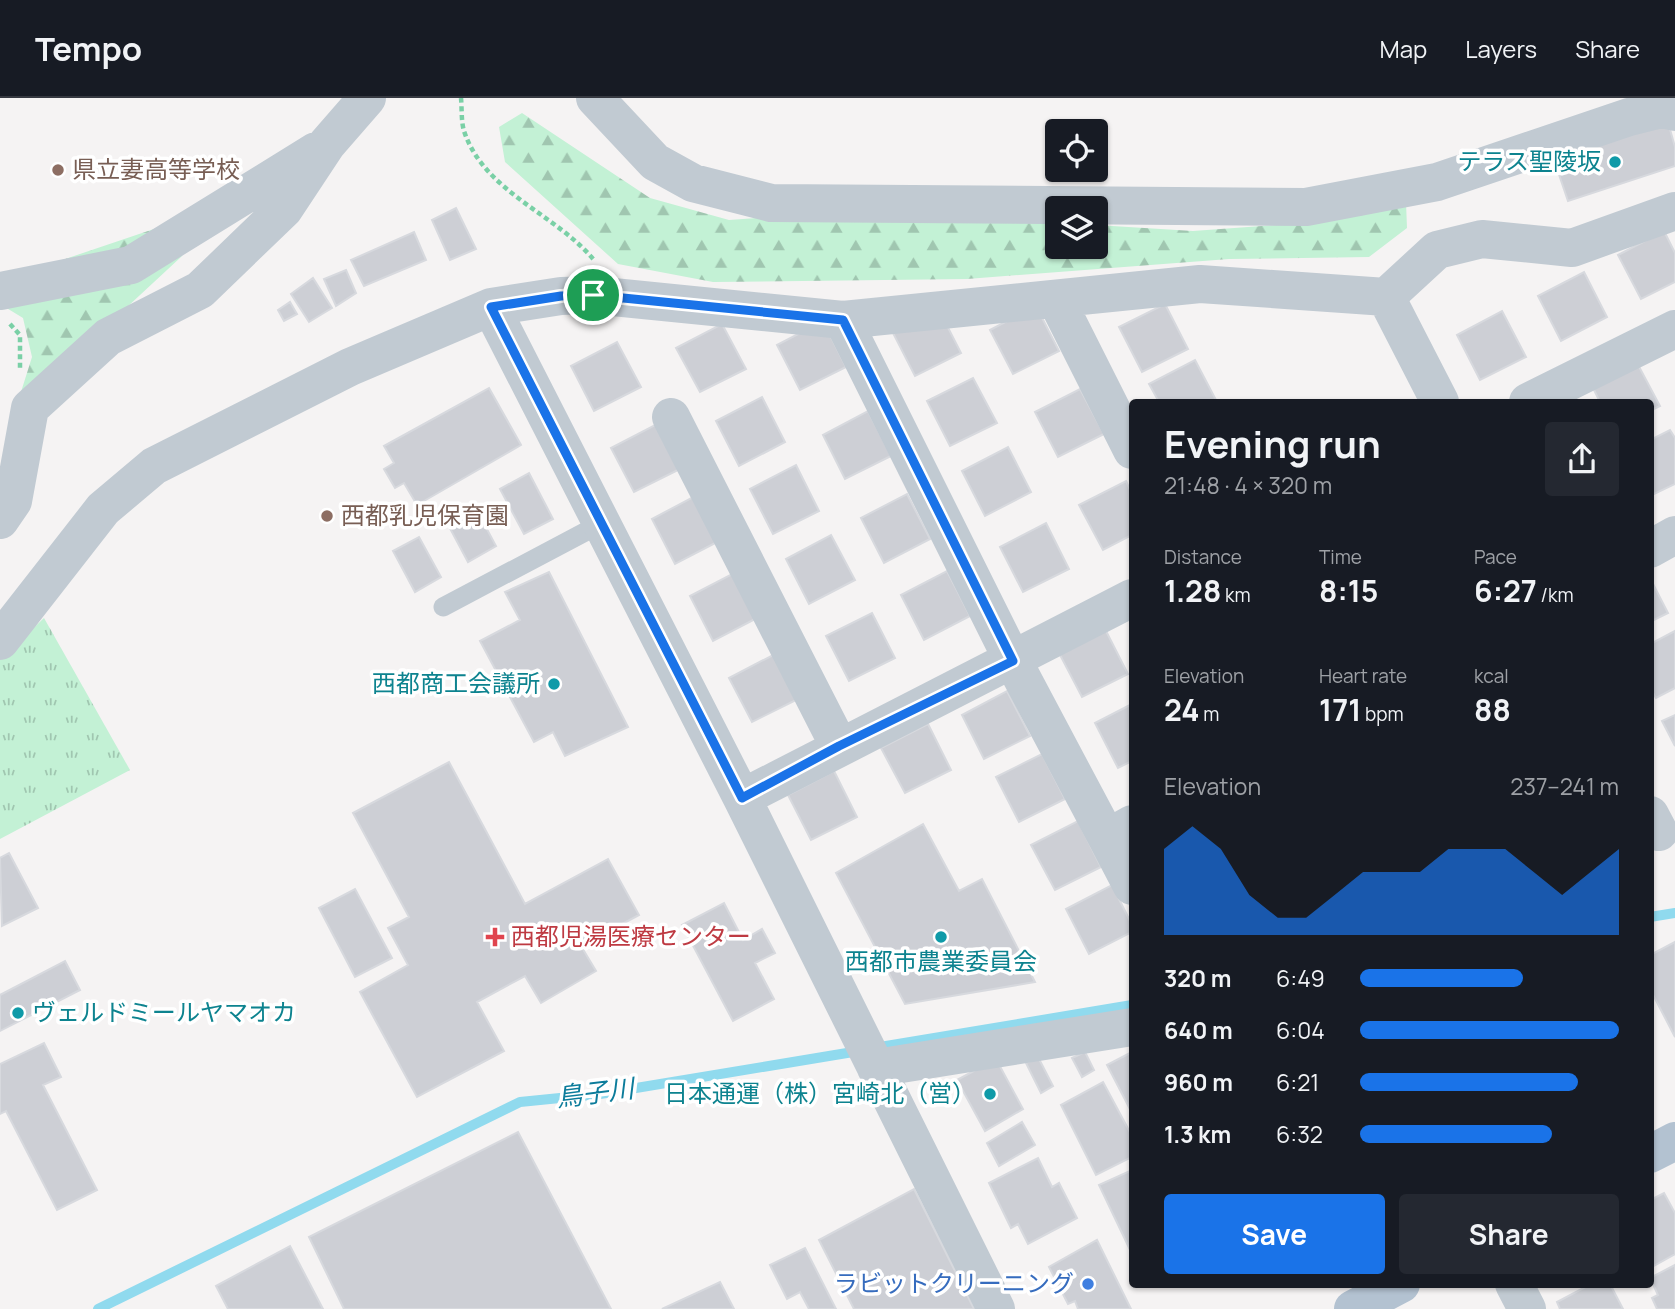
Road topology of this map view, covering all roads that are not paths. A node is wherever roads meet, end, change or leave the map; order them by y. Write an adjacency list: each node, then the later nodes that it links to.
1 (367, 98): 4 (street)
2 (595, 98): 3 (street)
3 (1675, 112)
4 (327, 144): 8 (street); 16 (street)
5 (1675, 211): 6 (street)
6 (1386, 297): 7 (street); 12 (street)
7 (1056, 299): 10 (street); 15 (street)
8 (1, 303)
9 (491, 307): 10 (street); 17 (street); 22 (street)
10 (843, 320): 23 (street)
11 (1675, 328): 13 (street)
12 (1438, 399)
13 (1534, 399)
14 (671, 417): 24 (street)
15 (1129, 444)
16 (0, 520)
17 (602, 523): 21 (lane); 25 (street)
18 (1675, 535): 19 (street)
19 (1654, 547)
20 (1129, 600): 23 (street)
21 (443, 607)
22 (0, 641)
23 (1013, 661): 24 (street); 26 (street)
24 (839, 746): 25 (street)
25 (742, 798): 29 (street)
26 (1119, 831): 27 (street)
27 (1129, 873)
28 (1129, 1027): 29 (street)
29 (876, 1068): 34 (street)
30 (1675, 1141): 31 (main road)
31 (1654, 1152)
32 (1393, 1288): 35 (main road)
33 (1516, 1288): 36 (street)
34 (996, 1309)
35 (1353, 1309)
36 (1527, 1309)

